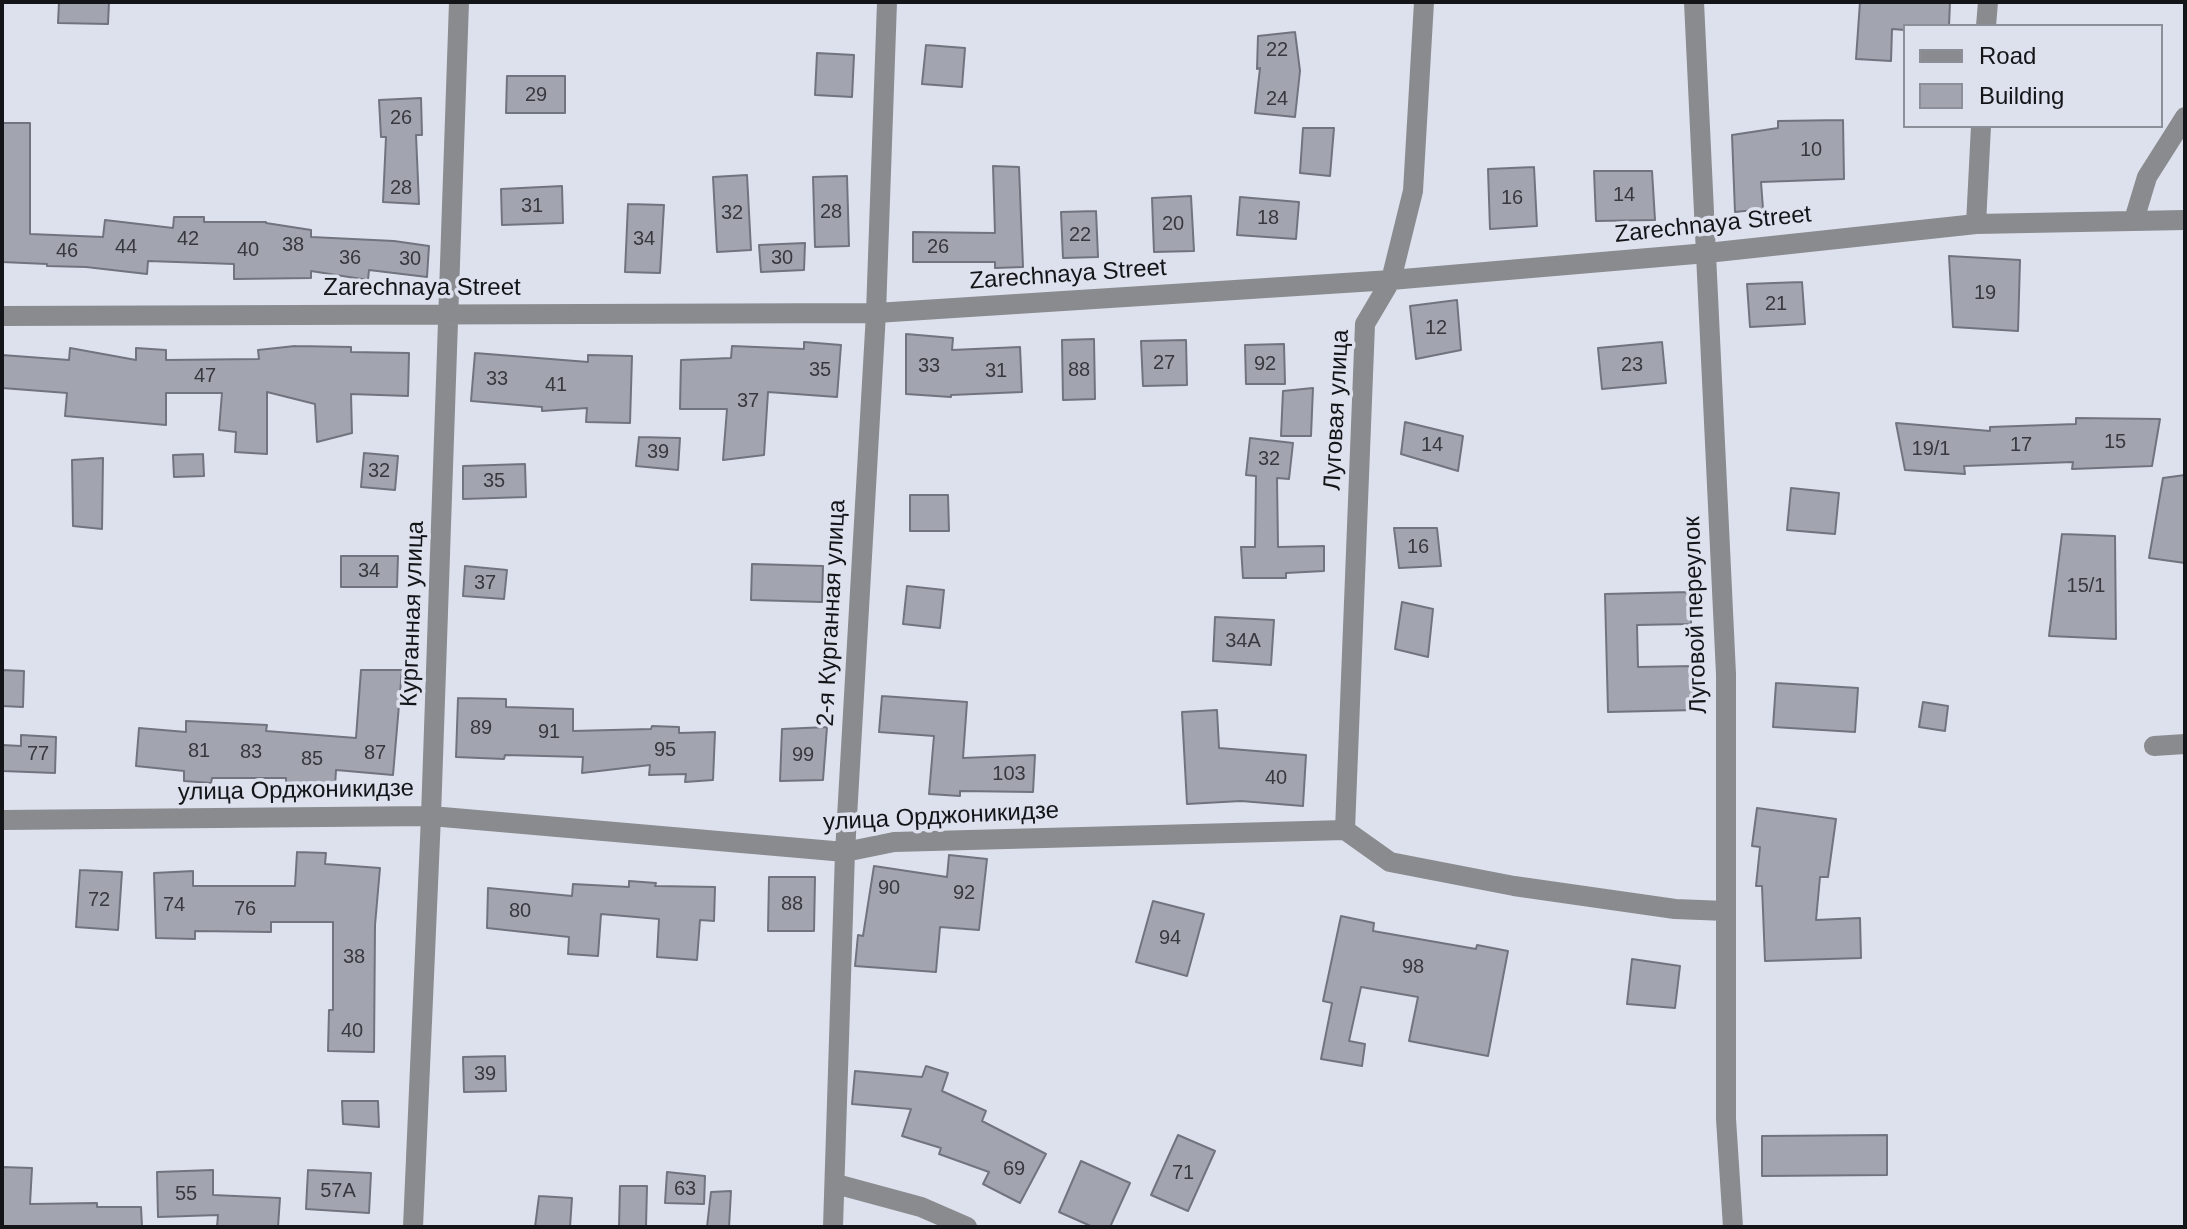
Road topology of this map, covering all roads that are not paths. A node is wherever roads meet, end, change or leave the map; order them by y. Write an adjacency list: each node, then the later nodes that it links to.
1 (459, 2): 15 (street, Курганная улица)
2 (887, 2): 14 (street, 2-я Курганная улица)
3 (1424, 2): 13 (street, Луговая улица)
4 (1694, 2): 12 (street, Луговой переулок)
5 (1988, 2): 6 (street)
6 (1986, 24)
7 (2185, 117): 9 (street)
8 (1981, 128): 11 (street)
9 (2134, 220): 10 (street, Zarechnaya Street); 11 (street, Zarechnaya Street)
10 (2185, 220)
11 (1976, 224): 12 (street, Zarechnaya Street)
12 (1707, 253): 13 (street, Zarechnaya Street); 23 (street, Луговой переулок)
13 (1391, 280): 14 (street, Zarechnaya Street); 21 (street, Луговая улица)
14 (876, 313): 15 (street, Zarechnaya Street); 22 (street, 2-я Курганная улица)
15 (449, 314): 16 (street, Zarechnaya Street); 19 (street, Курганная улица)
16 (2, 316)
17 (2185, 744): 18 (street)
18 (2154, 746)
19 (431, 816): 20 (street, улица Орджоникидзе); 22 (street, улица Орджоникидзе); 25 (street, Курганная улица)
20 (2, 820)
21 (1345, 830): 22 (street, улица Орджоникидзе); 23 (street)
22 (845, 852): 24 (street, 2-я Курганная улица)
23 (1726, 911): 28 (street, Луговой переулок)
24 (836, 1184): 26 (street, 2-я Курганная улица); 27 (street)
25 (413, 1227)
26 (833, 1227)
27 (967, 1227)
28 (1733, 1227)

